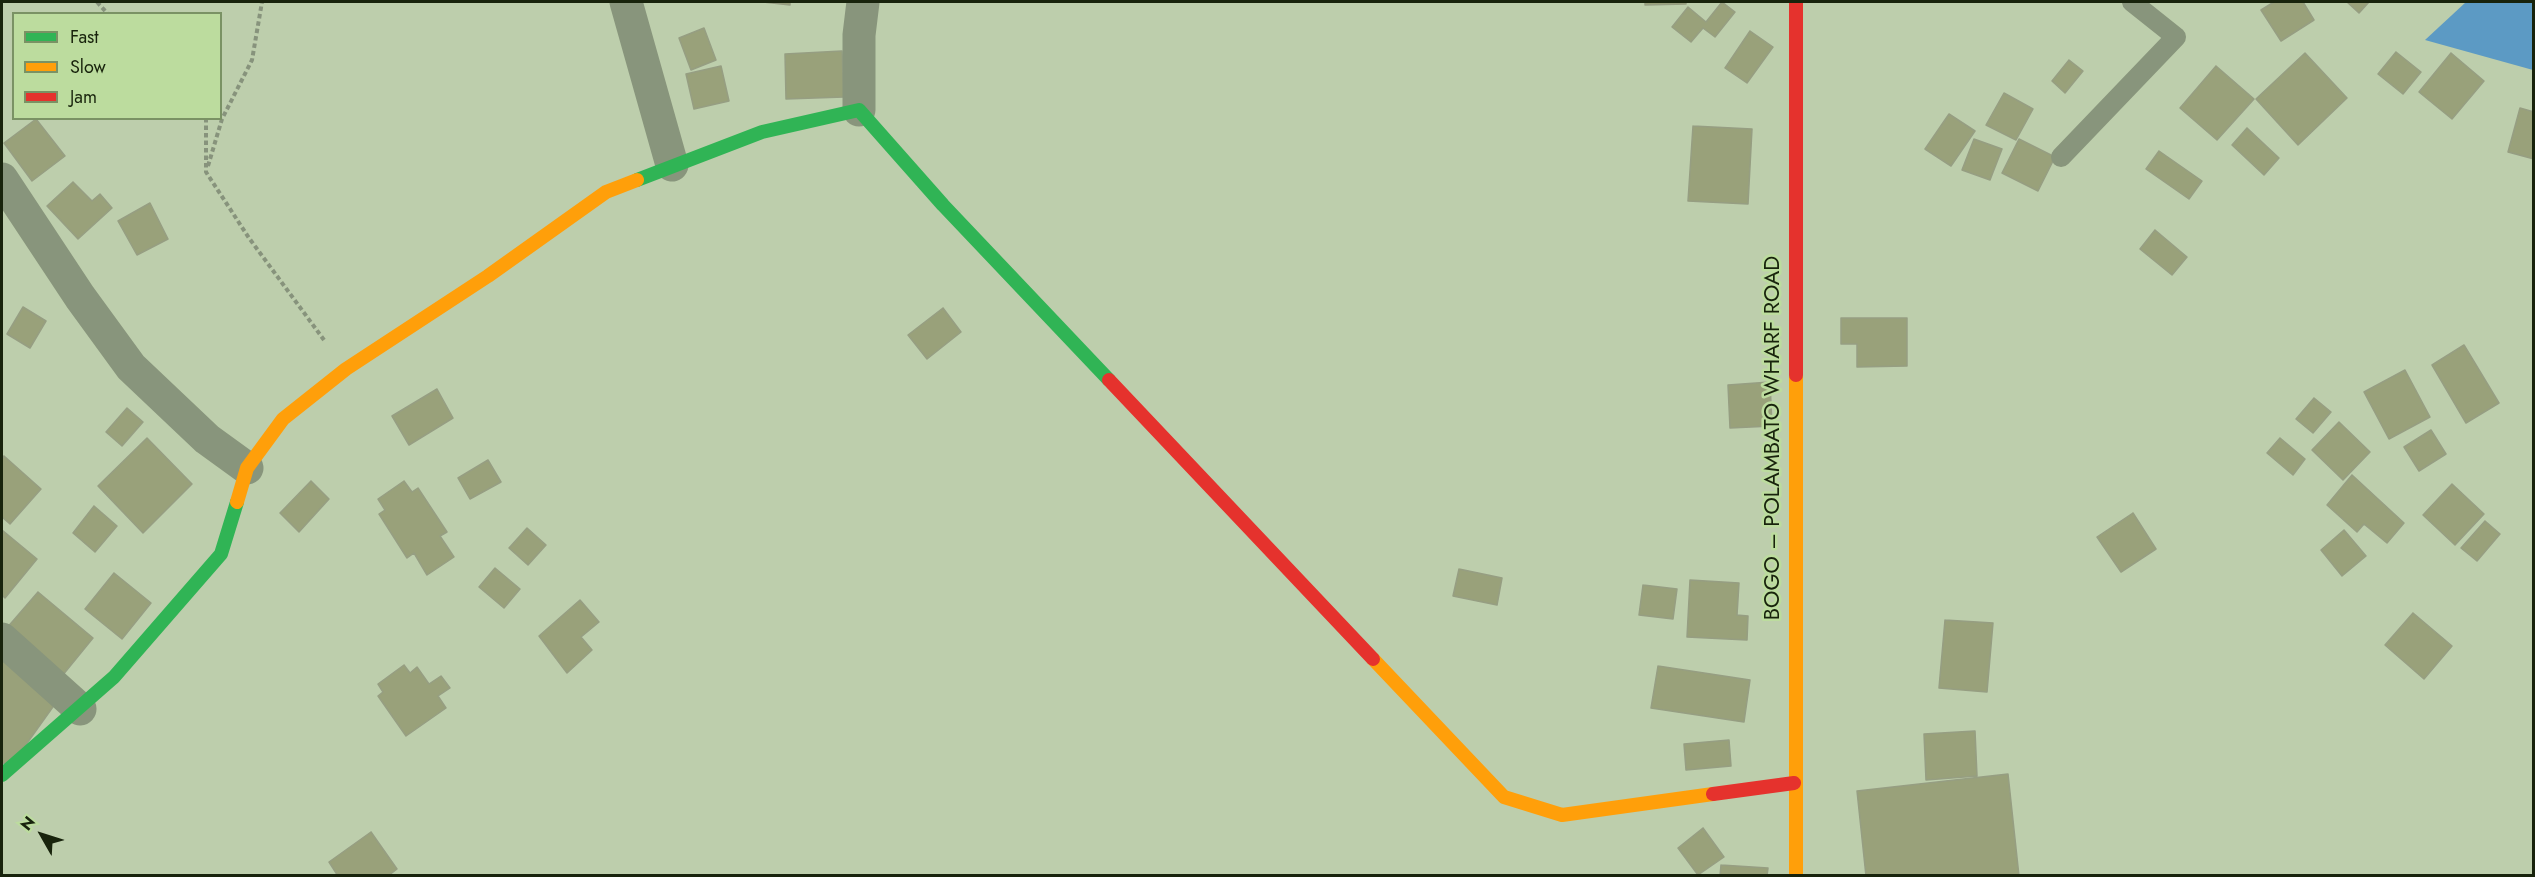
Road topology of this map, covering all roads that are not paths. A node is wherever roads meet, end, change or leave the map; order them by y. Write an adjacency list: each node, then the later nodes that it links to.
1 (626, 2): 7 (street)
2 (863, 2): 5 (street)
3 (1796, 2): 13 (main road, BOGO – POLAMBATO WHARF ROAD)
4 (2132, 2): 6 (lane)
5 (859, 110): 7 (main road); 13 (main road)
6 (2061, 157)
7 (672, 165): 9 (main road)
8 (2, 179): 9 (street)
9 (247, 468): 11 (main road)
10 (2, 639): 11 (street)
11 (80, 709): 12 (main road)
12 (2, 775)
13 (1794, 783): 14 (main road, BOGO – POLAMBATO WHARF ROAD)
14 (1796, 876)

